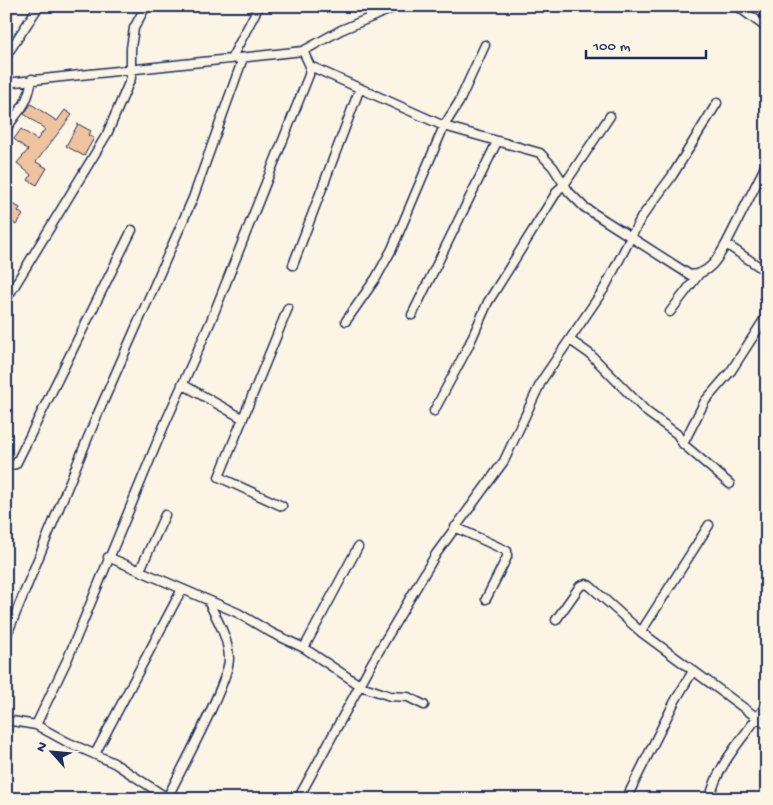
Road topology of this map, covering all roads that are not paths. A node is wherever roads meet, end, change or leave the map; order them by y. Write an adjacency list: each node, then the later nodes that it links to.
1 (38, 6): 9 (street)
2 (146, 6): 13 (street)
3 (259, 6): 11 (street)
4 (398, 6): 8 (street)
5 (737, 6): 6 (street)
6 (767, 28)
7 (484, 45): 19 (street)
8 (303, 51): 10 (street); 12 (street)
9 (6, 56)
10 (243, 58): 11 (street); 53 (street)
11 (232, 59): 13 (street)
12 (310, 66): 16 (street); 37 (street)
13 (131, 68): 14 (street); 30 (street)
14 (32, 79): 15 (street); 20 (street)
15 (6, 82)
16 (360, 88): 19 (street); 27 (street)
17 (717, 103): 25 (street)
18 (610, 116): 23 (street)
19 (444, 126): 21 (street); 35 (street)
20 (6, 129)
21 (497, 142): 23 (street); 34 (street)
22 (767, 163): 26 (street)
23 (564, 185): 25 (street); 38 (street)
24 (132, 230): 41 (street)
25 (631, 236): 29 (street); 36 (street)
26 (726, 244): 28 (street); 29 (street)
27 (293, 265)
28 (767, 272)
29 (699, 274): 32 (street)
30 (6, 300)
31 (288, 308): 39 (street)
32 (670, 312)
33 (767, 315): 40 (street)
34 (412, 316)
35 (346, 320)
36 (570, 340): 40 (street); 46 (street)
37 (182, 384): 39 (street); 48 (street)
38 (434, 410)
39 (242, 418): 43 (street)
40 (683, 444): 42 (street)
41 (6, 466)
42 (730, 484)
43 (282, 506)
44 (165, 515): 49 (street)
45 (709, 525): 55 (street)
46 (455, 527): 51 (street); 59 (street)
47 (358, 547): 57 (street)
48 (108, 557): 49 (street); 64 (street)
49 (140, 570): 50 (street)
50 (182, 589): 52 (street); 66 (street)
51 (486, 599)
52 (208, 601): 57 (street); 67 (street)
53 (10, 618): 56 (street)
54 (556, 620): 55 (street)
55 (641, 632): 58 (street)
56 (6, 637)
57 (304, 648): 59 (street)
58 (693, 671): 62 (street); 69 (street)
59 (361, 686): 61 (street); 68 (street)
60 (767, 703): 62 (street)
61 (424, 705)
62 (757, 719): 65 (street); 70 (street)
63 (6, 720): 64 (street)
64 (36, 725): 66 (street)
65 (767, 725)
66 (95, 754): 67 (street)
67 (168, 798)
68 (298, 799)
69 (626, 799)
70 (710, 799)

